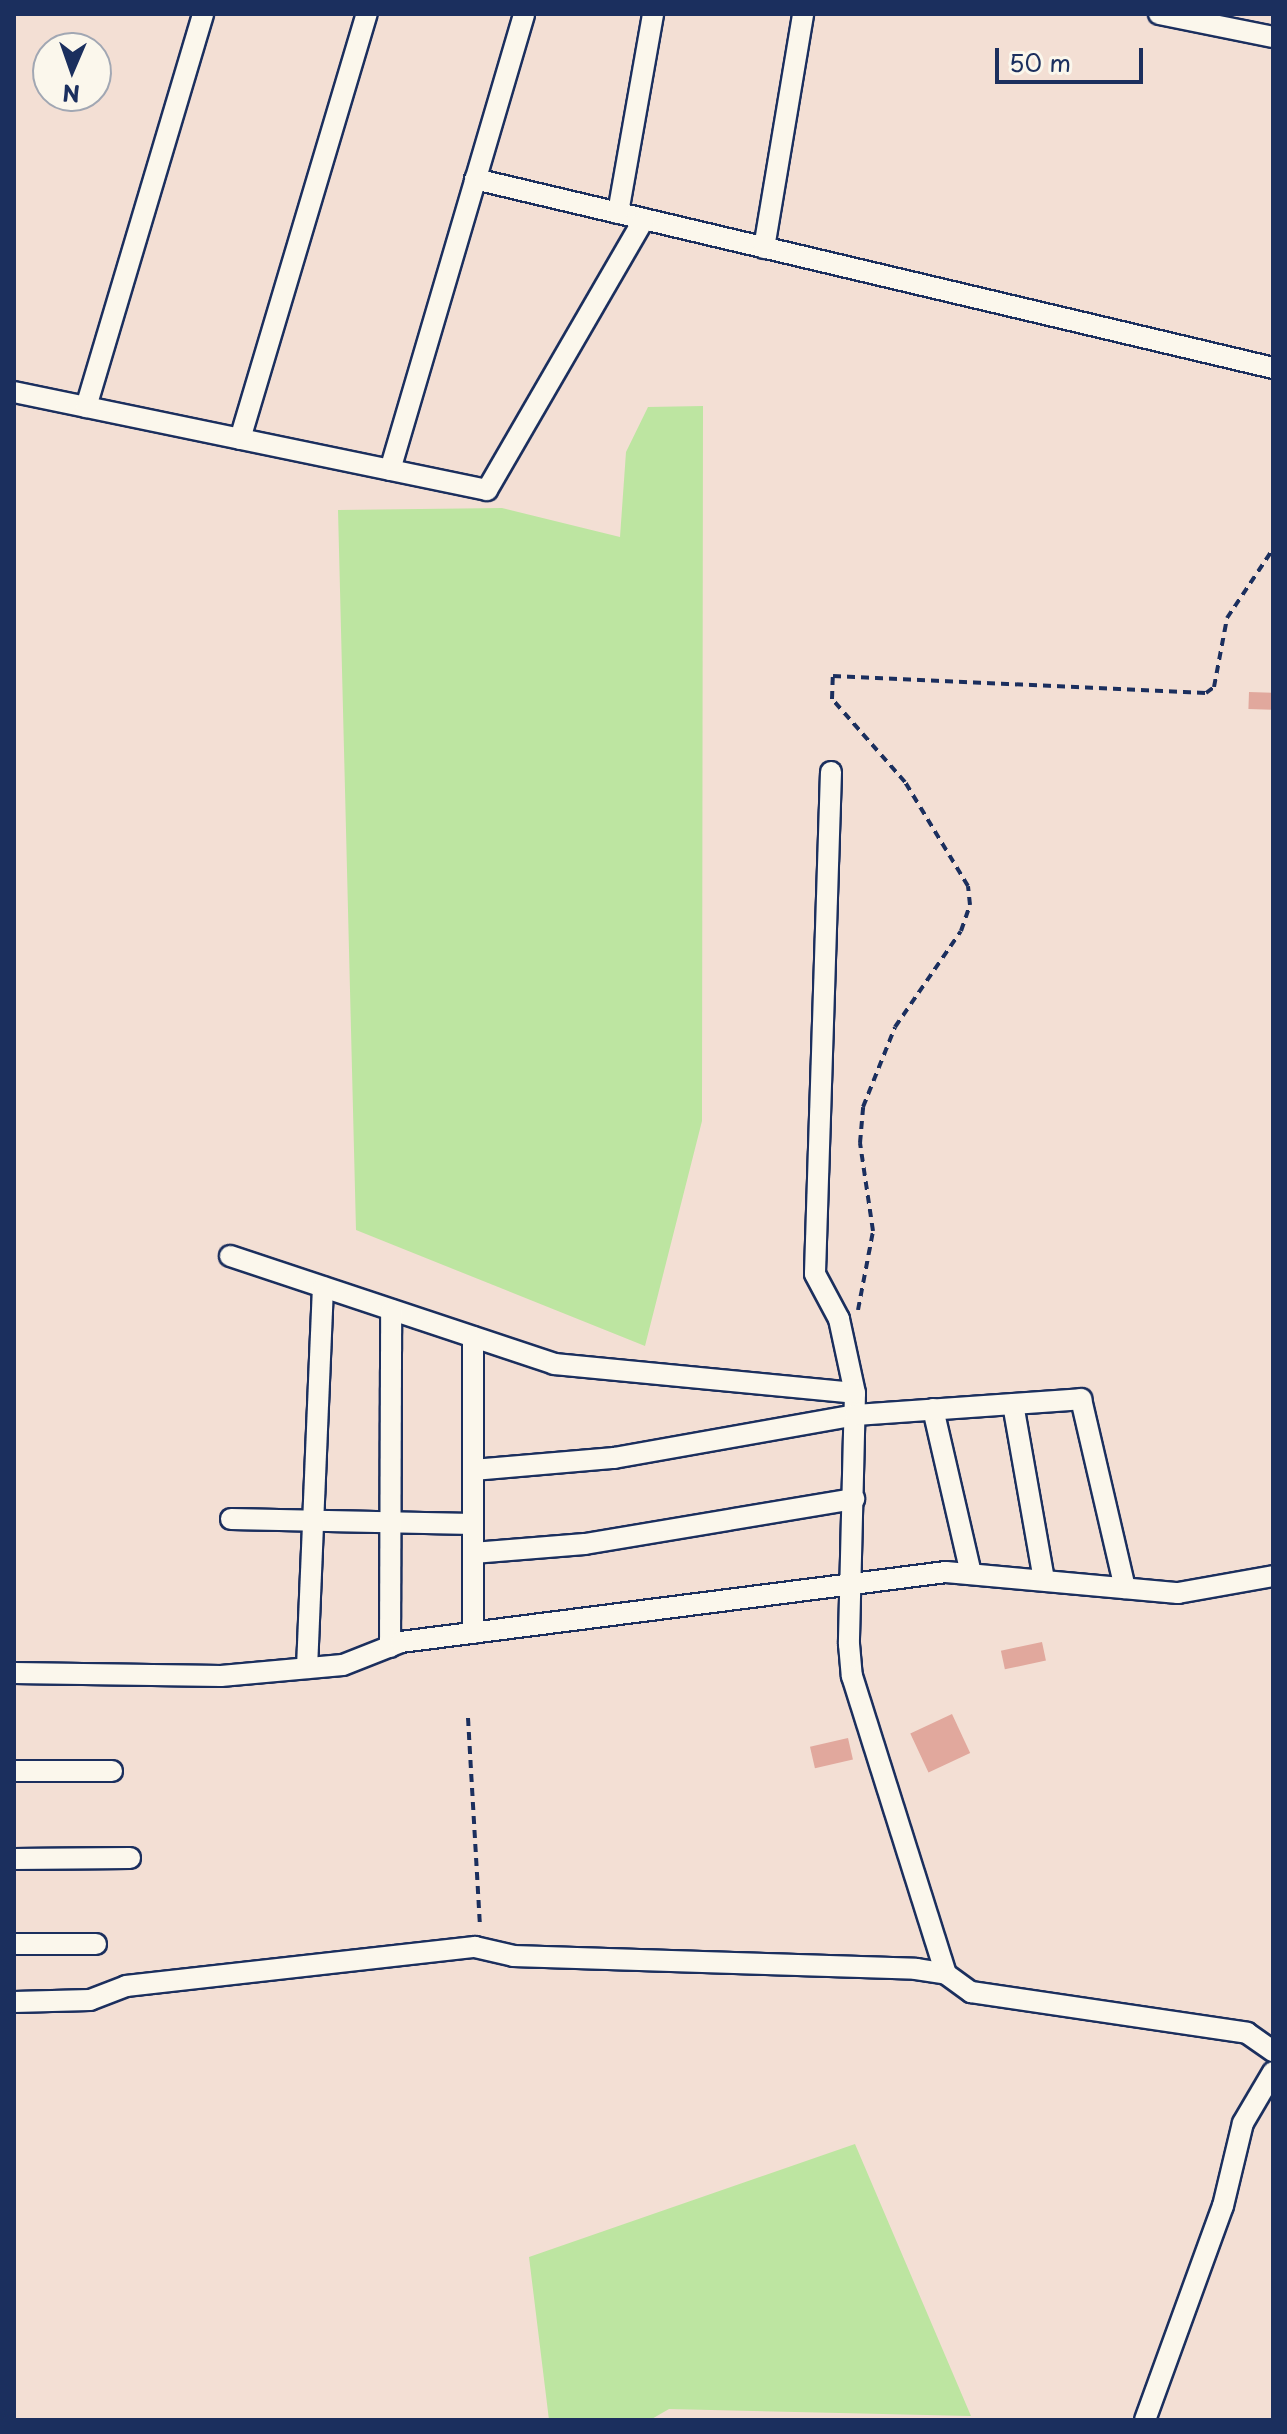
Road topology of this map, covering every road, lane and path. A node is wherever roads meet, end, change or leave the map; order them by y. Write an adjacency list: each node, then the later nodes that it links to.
1 (203, 14): 15 (street)
2 (367, 14): 16 (street)
3 (524, 14): 9 (street)
4 (653, 14): 10 (street)
5 (803, 14): 12 (street)
6 (1159, 14): 7 (street)
7 (1181, 16): 8 (street)
8 (1273, 37)
9 (475, 179): 10 (street); 17 (street)
10 (618, 213): 11 (street)
11 (644, 219): 12 (street); 17 (street)
12 (764, 248): 13 (street)
13 (1273, 368)
14 (14, 392): 15 (street)
15 (86, 407): 16 (street)
16 (240, 439): 17 (street)
17 (390, 470)
18 (1273, 549): 24 (path)
19 (831, 772): 24 (street)
20 (230, 1256): 21 (street)
21 (323, 1287): 22 (street); 32 (street)
22 (391, 1310): 23 (street); 33 (street)
23 (473, 1337): 25 (street); 29 (street)
24 (845, 1345): 25 (street)
25 (855, 1393): 28 (street)
26 (1013, 1404): 27 (street); 38 (street); 40 (street)
27 (933, 1409): 28 (street); 36 (street)
28 (855, 1415): 29 (street); 30 (street)
29 (473, 1470): 34 (street)
30 (854, 1499): 35 (street); 39 (street)
31 (231, 1519): 32 (street)
32 (313, 1520): 33 (street); 43 (street)
33 (391, 1523): 34 (street); 42 (street)
34 (473, 1524): 35 (street)
35 (473, 1553): 41 (street)
36 (971, 1574): 38 (street); 39 (street)
37 (1273, 1576): 40 (street)
38 (1044, 1580): 40 (street)
39 (853, 1584): 41 (street); 53 (street)
40 (1125, 1588)
41 (473, 1633): 42 (street)
42 (390, 1647): 43 (street)
43 (307, 1668): 44 (street)
44 (14, 1673)
45 (468, 1718): 52 (path)
46 (14, 1771): 47 (street)
47 (112, 1771)
48 (130, 1858): 49 (street)
49 (14, 1859)
50 (14, 1944): 51 (street)
51 (96, 1944)
52 (487, 1948): 53 (street); 54 (street)
53 (946, 1974): 55 (street)
54 (14, 2002)
55 (1273, 2051)
56 (1273, 2072): 57 (street)
57 (1145, 2420)

